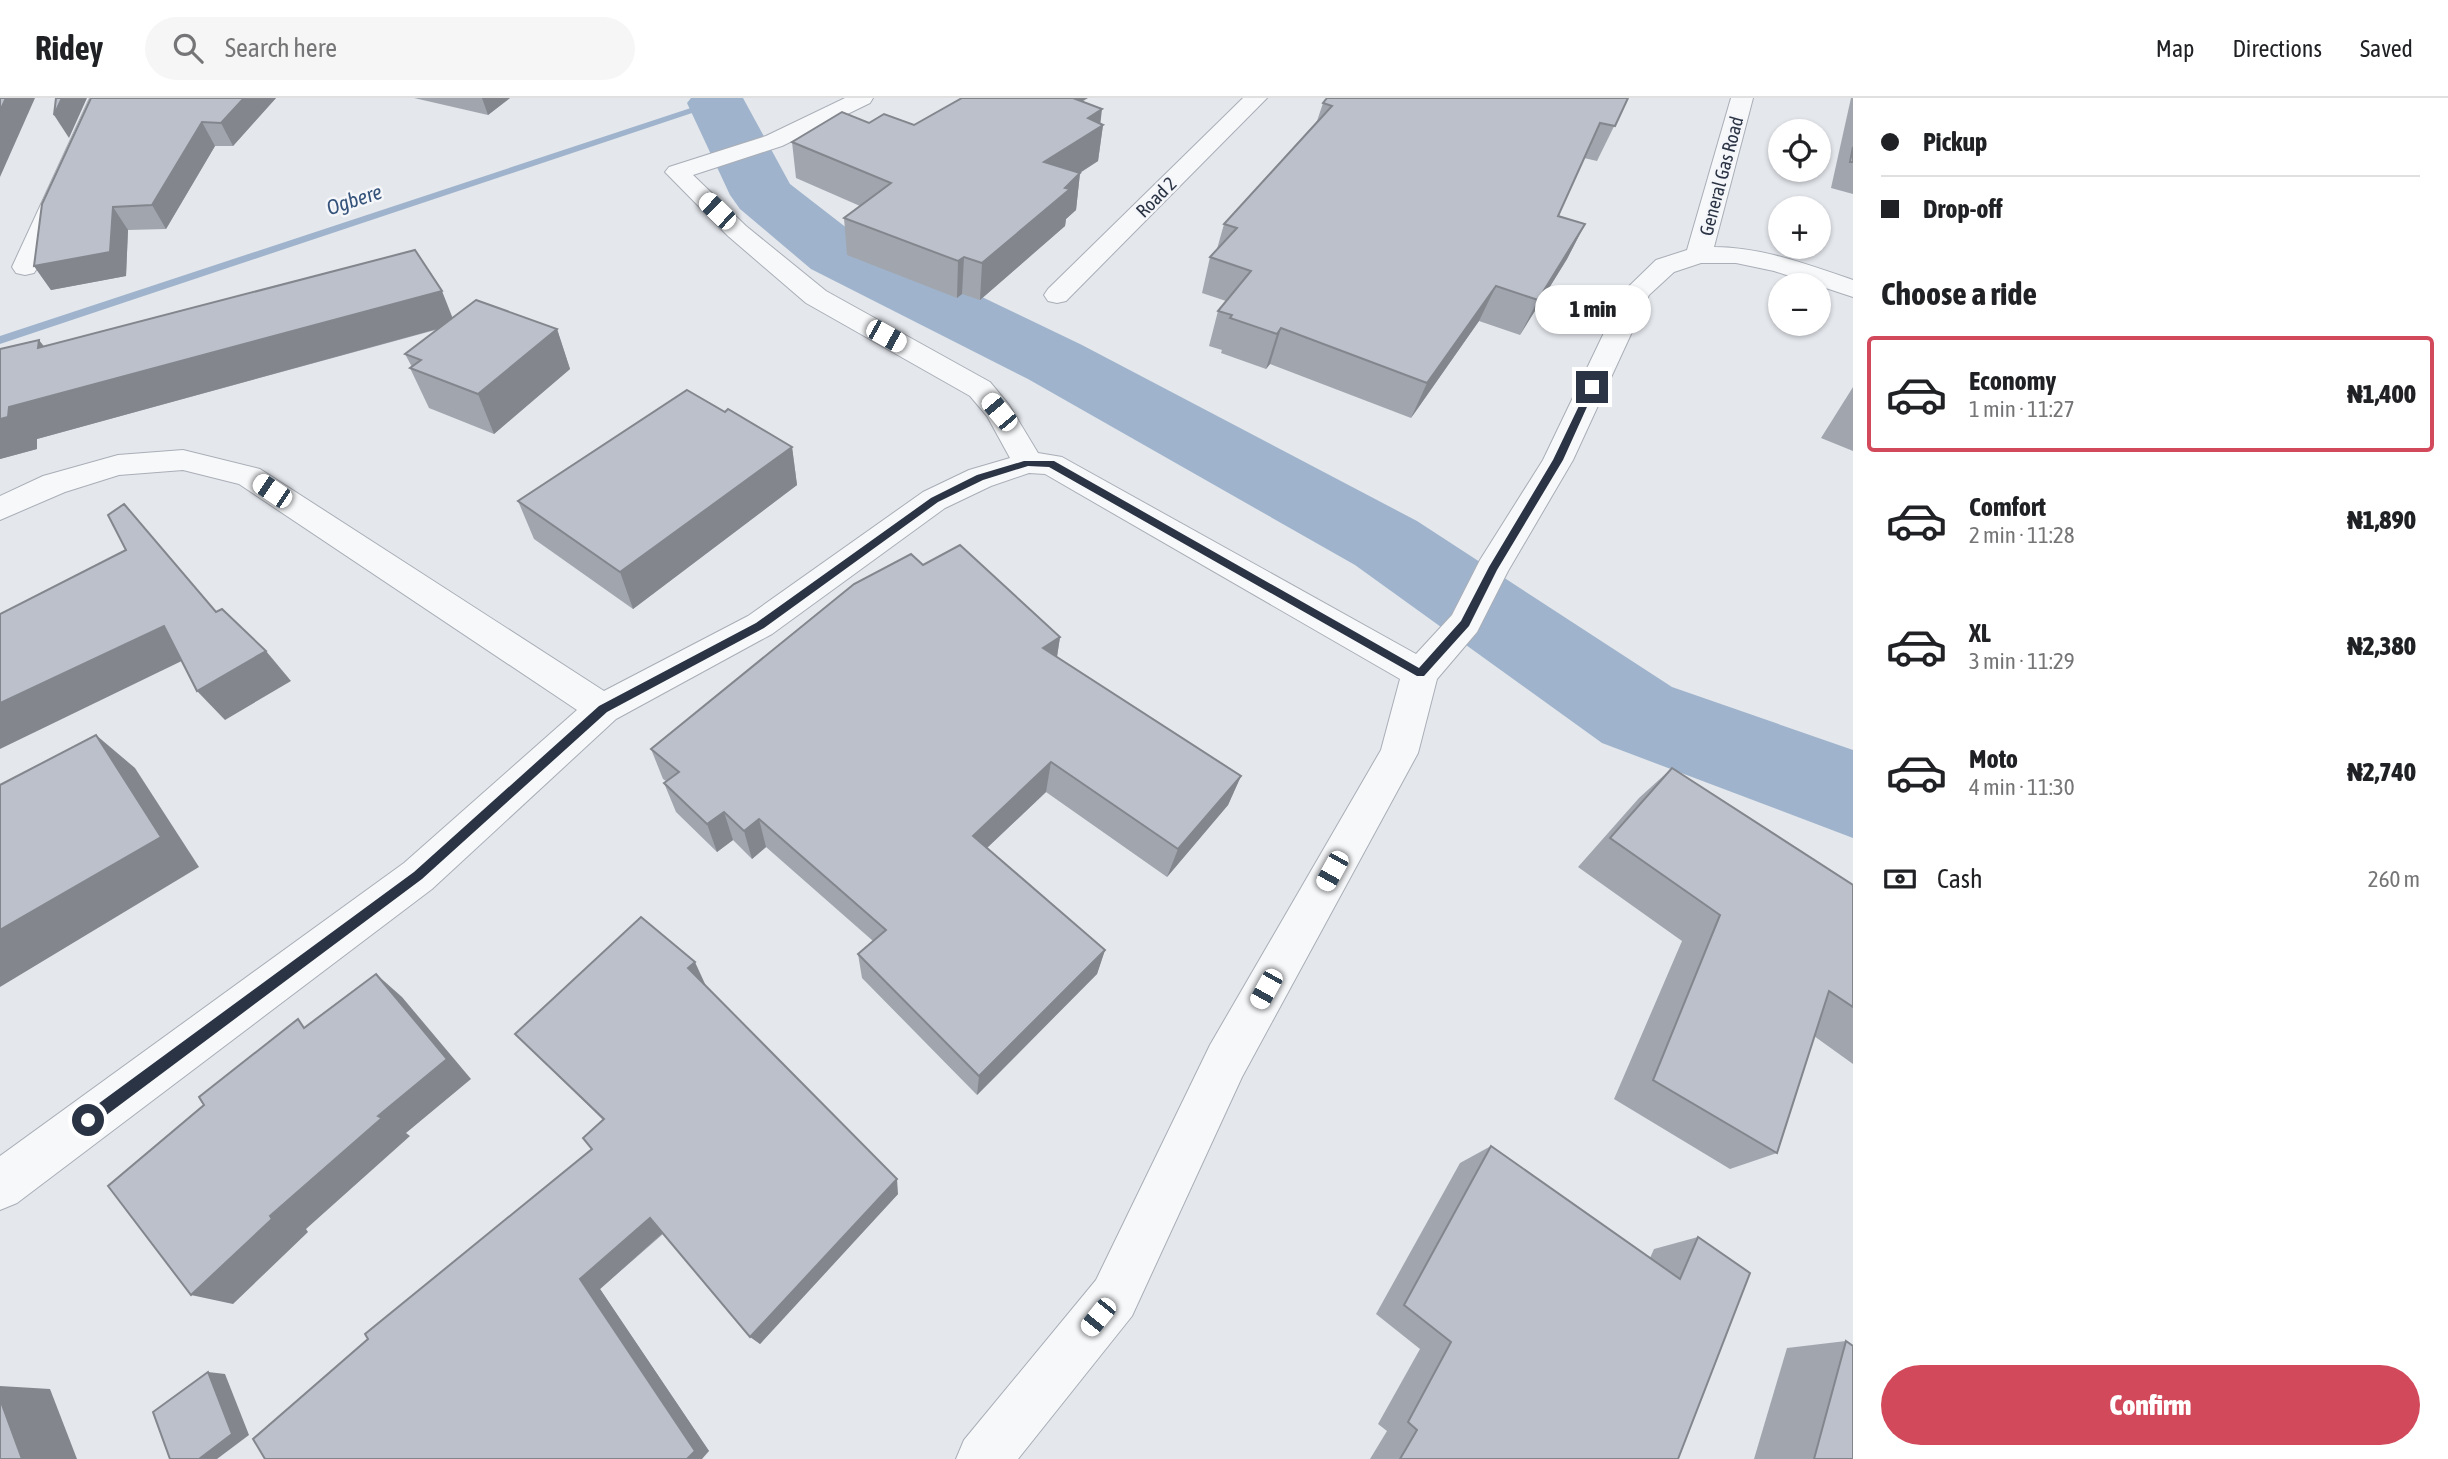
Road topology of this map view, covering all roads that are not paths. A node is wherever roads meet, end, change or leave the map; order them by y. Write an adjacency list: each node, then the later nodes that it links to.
1 (101, 98): 6 (street)
2 (862, 98): 9 (street)
3 (1256, 98): 8 (street, Road 2)
4 (1742, 98): 5 (street, General Gas Road)
5 (1699, 255): 7 (street); 11 (street)
6 (25, 267)
7 (1853, 289)
8 (1057, 295)
9 (1027, 463): 11 (street); 12 (street)
10 (0, 509): 12 (street)
11 (1433, 659): 14 (street)
12 (603, 709): 13 (street)
13 (0, 1185)
14 (982, 1459)

